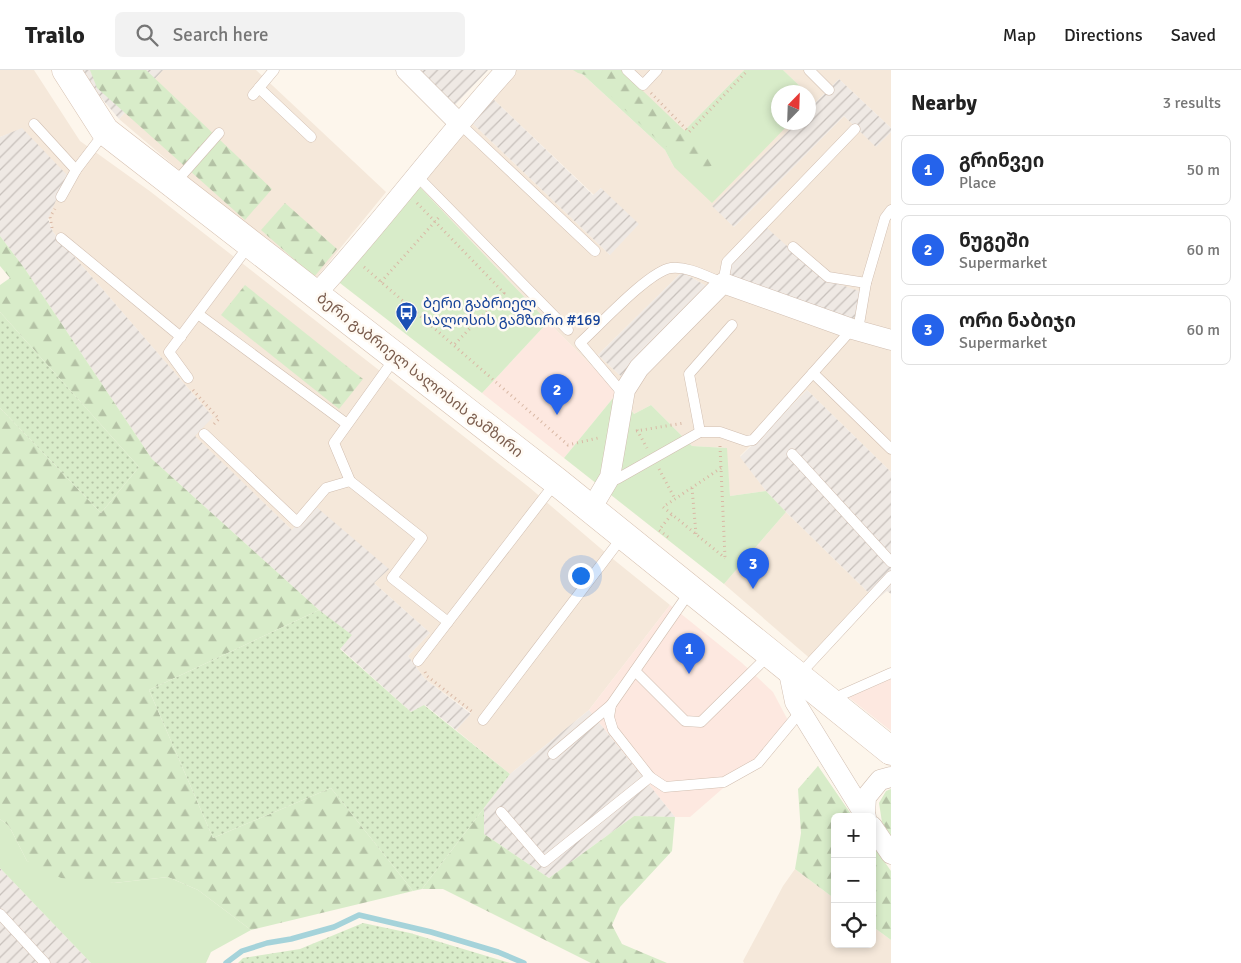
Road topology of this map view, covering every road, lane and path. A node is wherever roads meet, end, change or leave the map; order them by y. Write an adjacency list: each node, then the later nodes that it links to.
1 (66, 70): 14 (main road, ბერი გაბრიელ სალოსის გამზირი)
2 (274, 70): 16 (lane)
3 (406, 70): 11 (street)
4 (506, 70): 11 (street)
5 (627, 70): 9 (lane)
6 (657, 70): 9 (lane)
7 (748, 70): 9 (path)
8 (809, 70): 10 (lane)
9 (643, 85)
10 (829, 90)
11 (459, 123): 18 (street); 27 (lane)
12 (34, 124): 17 (lane)
13 (855, 129): 30 (lane)
14 (105, 131): 17 (lane); 19 (main road, ბერი გაბრიელ სალოსის გამზირი)
15 (219, 133): 19 (lane)
16 (311, 138)
17 (76, 170): 20 (lane)
18 (410, 183): 21 (lane); 23 (path); 28 (street)
19 (174, 184): 25 (main road, ბერი გაბრიელ სალოსის გამზირი)
20 (61, 197): 24 (path)
21 (449, 206): 23 (path); 36 (lane)
22 (891, 210): 31 (lane)
23 (435, 222): 29 (path); 39 (path)
24 (61, 238): 37 (lane)
25 (250, 244): 32 (main road, ბერი გაბრიელ სალოსის გამზირი); 33 (lane)
26 (793, 247): 31 (lane)
27 (595, 251)
28 (351, 255): 29 (path); 32 (street)
29 (381, 282): 39 (path)
30 (723, 282): 35 (street); 43 (street); 43 (lane)
31 (866, 283): 35 (lane)
32 (316, 294): 40 (main road, ბერი გაბრიელ სალოსის გამზირი)
33 (198, 314): 37 (lane); 44 (lane)
34 (732, 325): 45 (lane)
35 (855, 329): 38 (street); 41 (lane)
36 (568, 330)
37 (181, 336): 42 (lane)
38 (890, 338)
39 (453, 346): 48 (path)
40 (397, 356): 44 (lane); 54 (main road, ბერი გაბრიელ სალოსის გამზირი)
41 (813, 373): 46 (lane); 49 (lane)
42 (188, 378): 47 (path)
43 (624, 396): 52 (street)
44 (347, 424): 53 (lane)
45 (700, 432): 46 (lane); 52 (lane)
46 (720, 432): 51 (path)
47 (204, 434): 53 (lane)
48 (568, 445)
49 (891, 449)
50 (792, 454): 61 (lane)
51 (721, 468): 55 (path); 58 (path)
52 (610, 477): 56 (street)
53 (350, 481): 64 (lane)
54 (556, 481): 56 (main road, ბერი გაბრიელ სალოსის გამზირი); 64 (lane)
55 (692, 487): 57 (path); 58 (path)
56 (591, 509): 59 (main road, ბერი გაბრიელ სალოსის გამზირი)
57 (672, 514): 58 (path); 60 (path)
58 (696, 534)
59 (623, 535): 63 (main road, ბერი გაბრიელ სალოსის გამზირი); 72 (lane)
60 (668, 537)
61 (891, 562)
62 (891, 576): 66 (lane)
63 (692, 589): 66 (main road, ბერი გაბრიელ სალოსის გამზირი); 67 (lane)
64 (448, 622): 65 (lane)
65 (418, 661): 72 (path)
66 (786, 665): 67 (lane); 69 (main road, ბერი გაბრიელ სალოსის გამზირი); 71 (street)
67 (634, 671): 70 (lane)
68 (891, 673): 69 (lane)
69 (830, 701): 73 (main road, ბერი გაბრიელ სალოსის გამზირი)
70 (610, 705): 74 (lane); 75 (lane)
71 (801, 711): 75 (lane); 78 (street)
72 (483, 720)
73 (889, 747)
74 (553, 754)
75 (650, 777): 77 (lane)
76 (891, 777): 79 (street)
77 (501, 812)
78 (864, 813)
79 (867, 813)
80 (876, 831): 81 (street)
81 (891, 854)
82 (0, 914): 83 (lane)
83 (45, 963)

